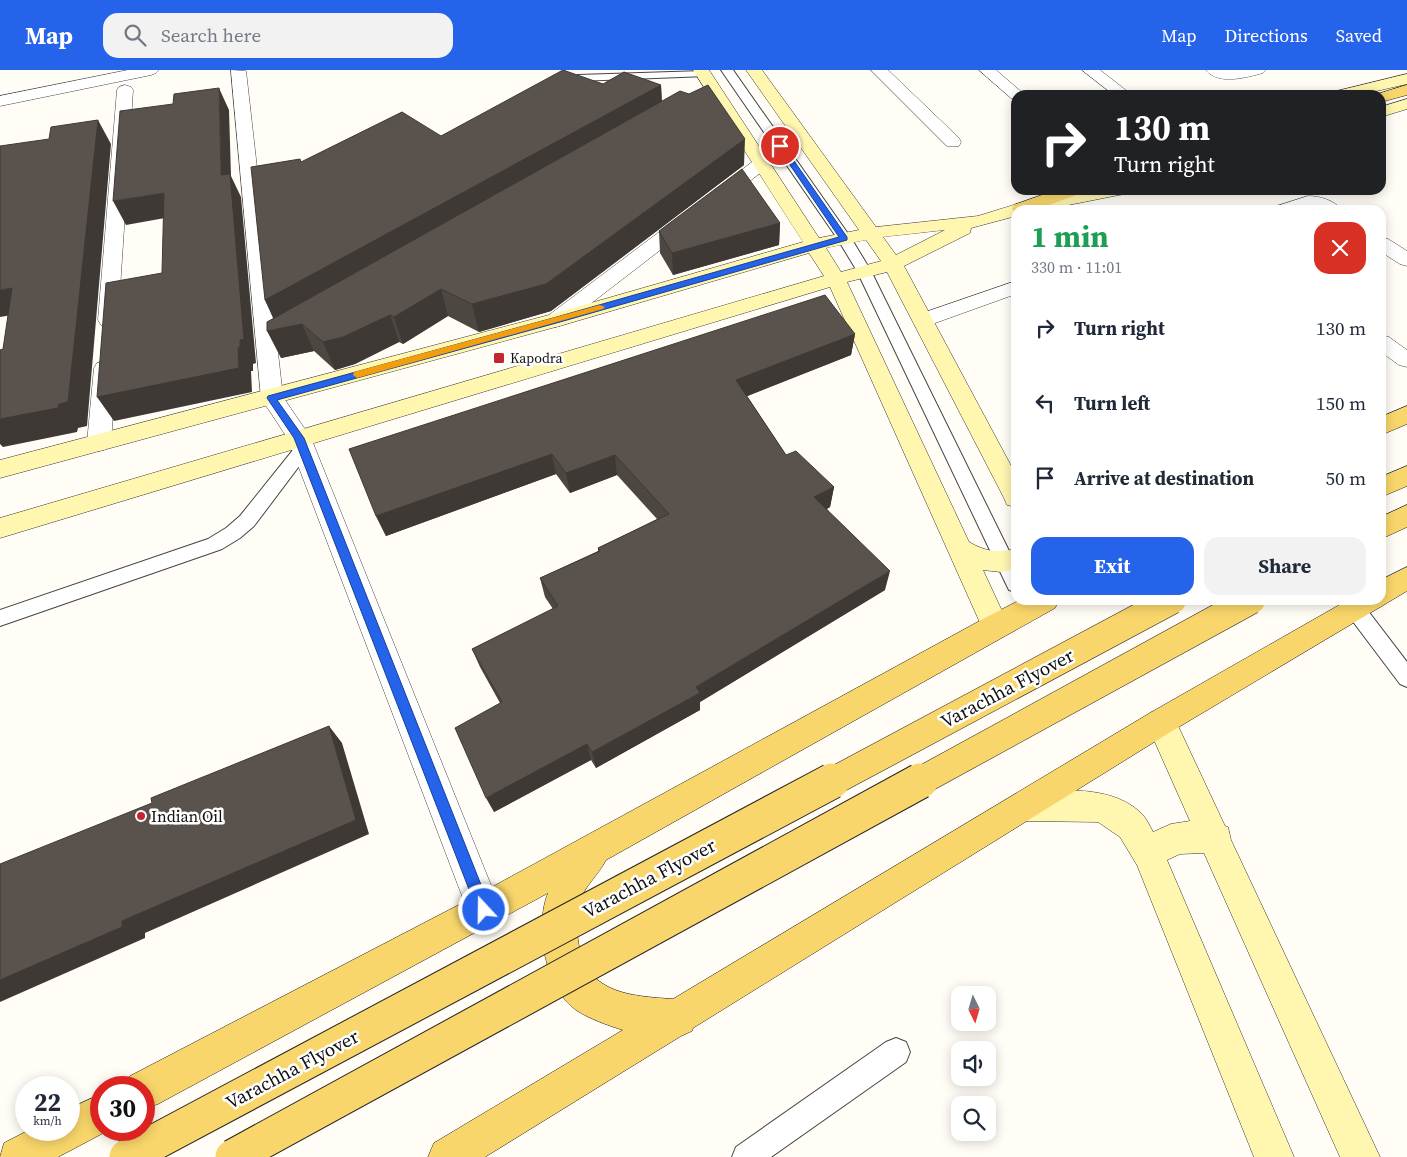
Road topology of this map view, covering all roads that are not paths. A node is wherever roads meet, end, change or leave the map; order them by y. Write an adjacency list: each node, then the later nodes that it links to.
1 (152, 70): 19 (street)
2 (727, 70): 35 (lane)
3 (754, 70): 34 (main road)
4 (879, 70): 22 (street)
5 (987, 70): 17 (street)
6 (1090, 70): 14 (street)
7 (1214, 70): 8 (street)
8 (1258, 70)
9 (238, 71): 46 (street)
10 (578, 78): 12 (lane)
11 (1407, 80): 15 (main road)
12 (703, 83): 23 (main road)
13 (125, 90): 52 (street)
14 (1117, 90)
15 (1362, 90)
16 (1407, 90): 18 (main road)
17 (1011, 91)
18 (1386, 100)
19 (0, 101)
20 (1386, 102): 21 (main road)
21 (1407, 104)
22 (953, 142)
23 (762, 163): 36 (main road); 43 (street)
24 (1044, 195): 27 (main road)
25 (1059, 195): 28 (main road)
26 (1094, 195): 29 (main road)
27 (1027, 205)
28 (1032, 205)
29 (1043, 205)
30 (1300, 205): 31 (street)
31 (1324, 205)
32 (1011, 212): 33 (main road)
33 (980, 221): 34 (main road); 39 (main road)
34 (870, 233): 35 (main road); 39 (main road)
35 (844, 238): 36 (main road); 40 (lane)
36 (815, 245): 41 (main road); 43 (main road)
37 (1386, 246): 38 (street)
38 (1407, 260)
39 (893, 264): 40 (main road); 44 (main road)
40 (864, 271): 41 (main road); 62 (lane)
41 (836, 278): 53 (main road); 61 (main road)
42 (1011, 289): 44 (street)
43 (556, 320): 49 (main road)
44 (924, 320): 57 (main road)
45 (283, 335): 46 (street)
46 (266, 345): 49 (street)
47 (1386, 345): 48 (street)
48 (1407, 360)
49 (272, 398): 52 (main road); 53 (street)
50 (1407, 414): 51 (main road)
51 (1386, 425)
52 (99, 443): 54 (main road)
53 (301, 443): 60 (main road); 70 (lane); 78 (street)
54 (0, 469)
55 (1407, 475): 56 (main road)
56 (1386, 486)
57 (1011, 488)
58 (1407, 515): 59 (main road)
59 (1386, 526)
60 (0, 528)
61 (960, 549): 63 (main road); 71 (main road)
62 (1011, 565)
63 (1011, 568)
64 (1407, 578): 65 (main road)
65 (1386, 591)
66 (1029, 605): 71 (main road)
67 (1163, 605): 84 (main road, Varachha Flyover, bridge)
68 (1242, 605): 85 (main road, bridge)
69 (1363, 605): 72 (lane); 73 (main road)
70 (0, 618)
71 (995, 626): 76 (main road)
72 (1407, 678)
73 (1161, 722): 74 (main road); 75 (main road)
74 (1025, 806): 77 (main road); 79 (main road)
75 (1216, 838): 77 (main road); 89 (main road)
76 (595, 847): 78 (main road); 79 (main road)
77 (1149, 855): 88 (main road)
78 (484, 910): 81 (main road)
79 (679, 1018): 86 (main road)
80 (896, 1052): 87 (lane)
81 (155, 1084)
82 (48, 1141): 83 (main road)
83 (18, 1157)
84 (127, 1157)
85 (233, 1157)
86 (448, 1157)
87 (746, 1157)
88 (1274, 1157)
89 (1360, 1157)

